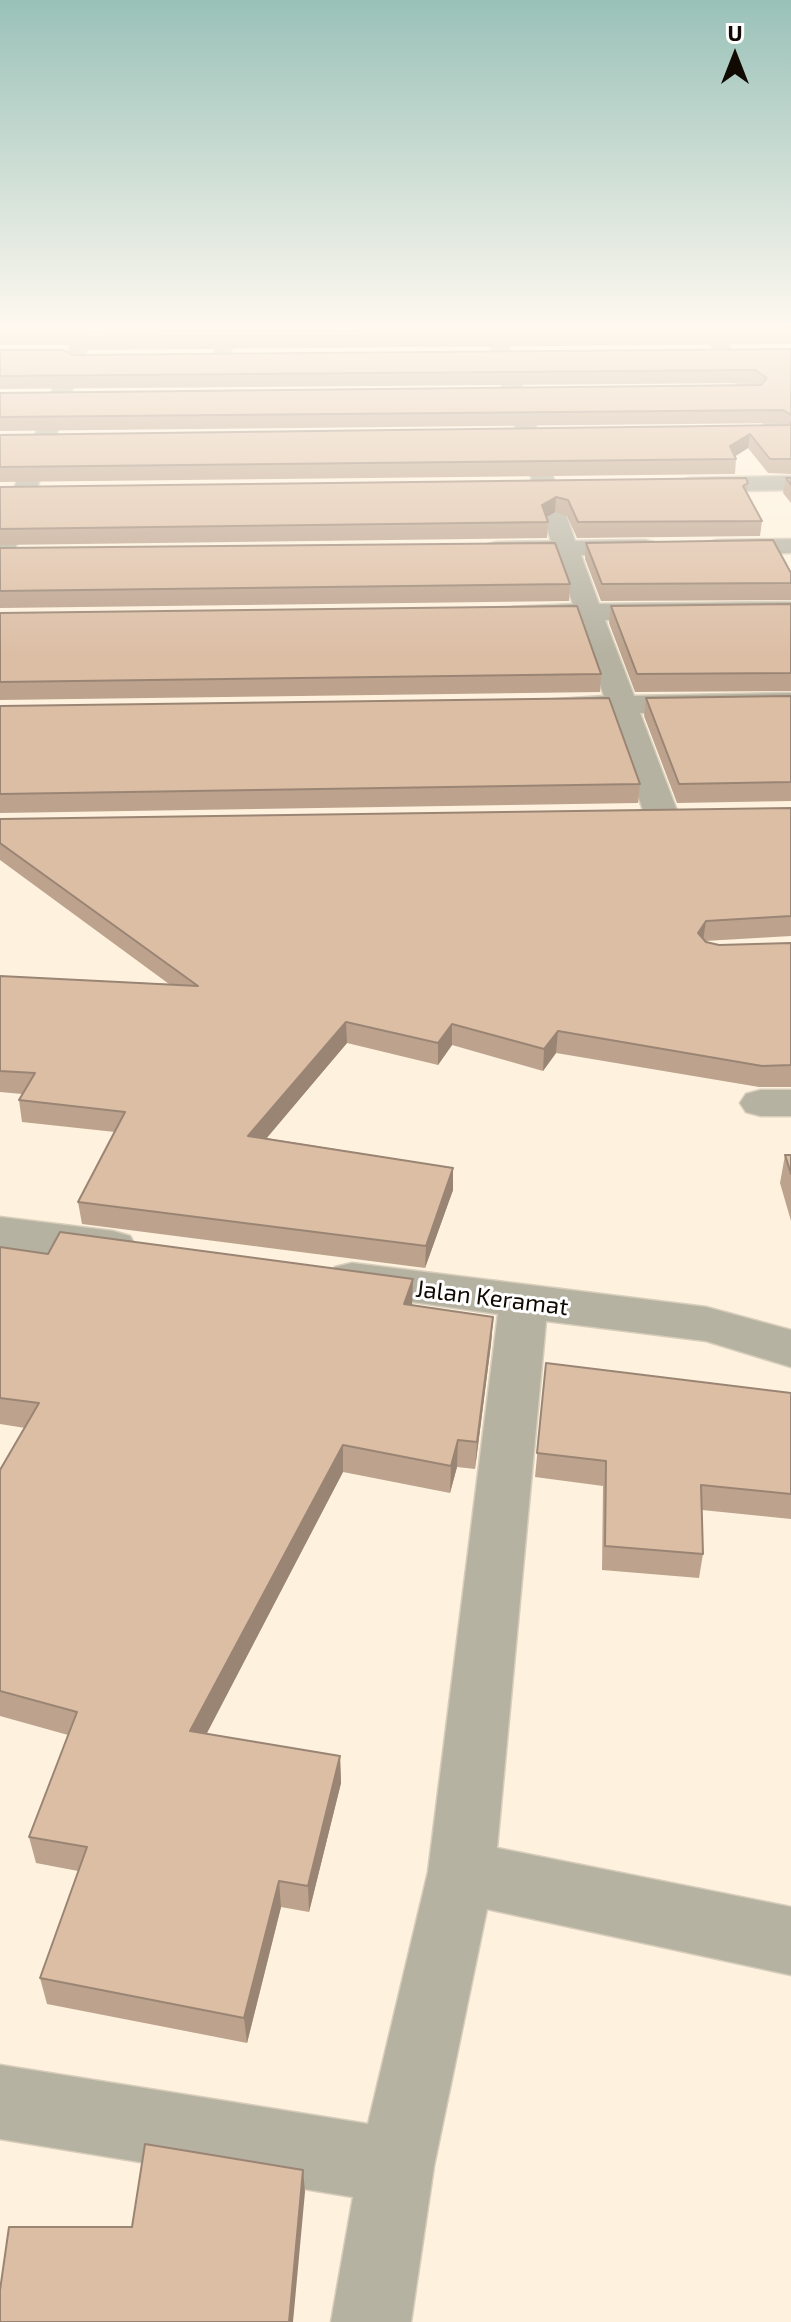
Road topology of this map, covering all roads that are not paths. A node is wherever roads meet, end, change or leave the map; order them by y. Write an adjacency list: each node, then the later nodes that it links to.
1 (528, 438): 8 (street)
2 (14, 440): 3 (street)
3 (49, 440): 10 (street)
4 (791, 483): 5 (street)
5 (668, 485)
6 (575, 486): 8 (street)
7 (513, 487): 8 (street)
8 (544, 487): 12 (street)
9 (0, 492): 10 (street)
10 (33, 492): 15 (street)
11 (791, 546): 12 (street)
12 (565, 548): 13 (street); 17 (street)
13 (471, 549)
14 (33, 554): 15 (street)
15 (0, 555)
16 (791, 610): 17 (street)
17 (591, 612): 18 (street); 20 (street)
18 (495, 613)
19 (791, 702): 20 (street)
20 (625, 705): 21 (street); 22 (street)
21 (531, 706)
22 (661, 816)
23 (0, 1232): 24 (street)
24 (154, 1253)
25 (309, 1273): 26 (street, Jalan Keramat)
26 (524, 1302): 27 (street, Jalan Keramat); 28 (street)
27 (791, 1349)
28 (461, 1872): 29 (street); 31 (street)
29 (791, 1941)
30 (0, 2102): 31 (street)
31 (396, 2166): 32 (street)
32 (371, 2322)

